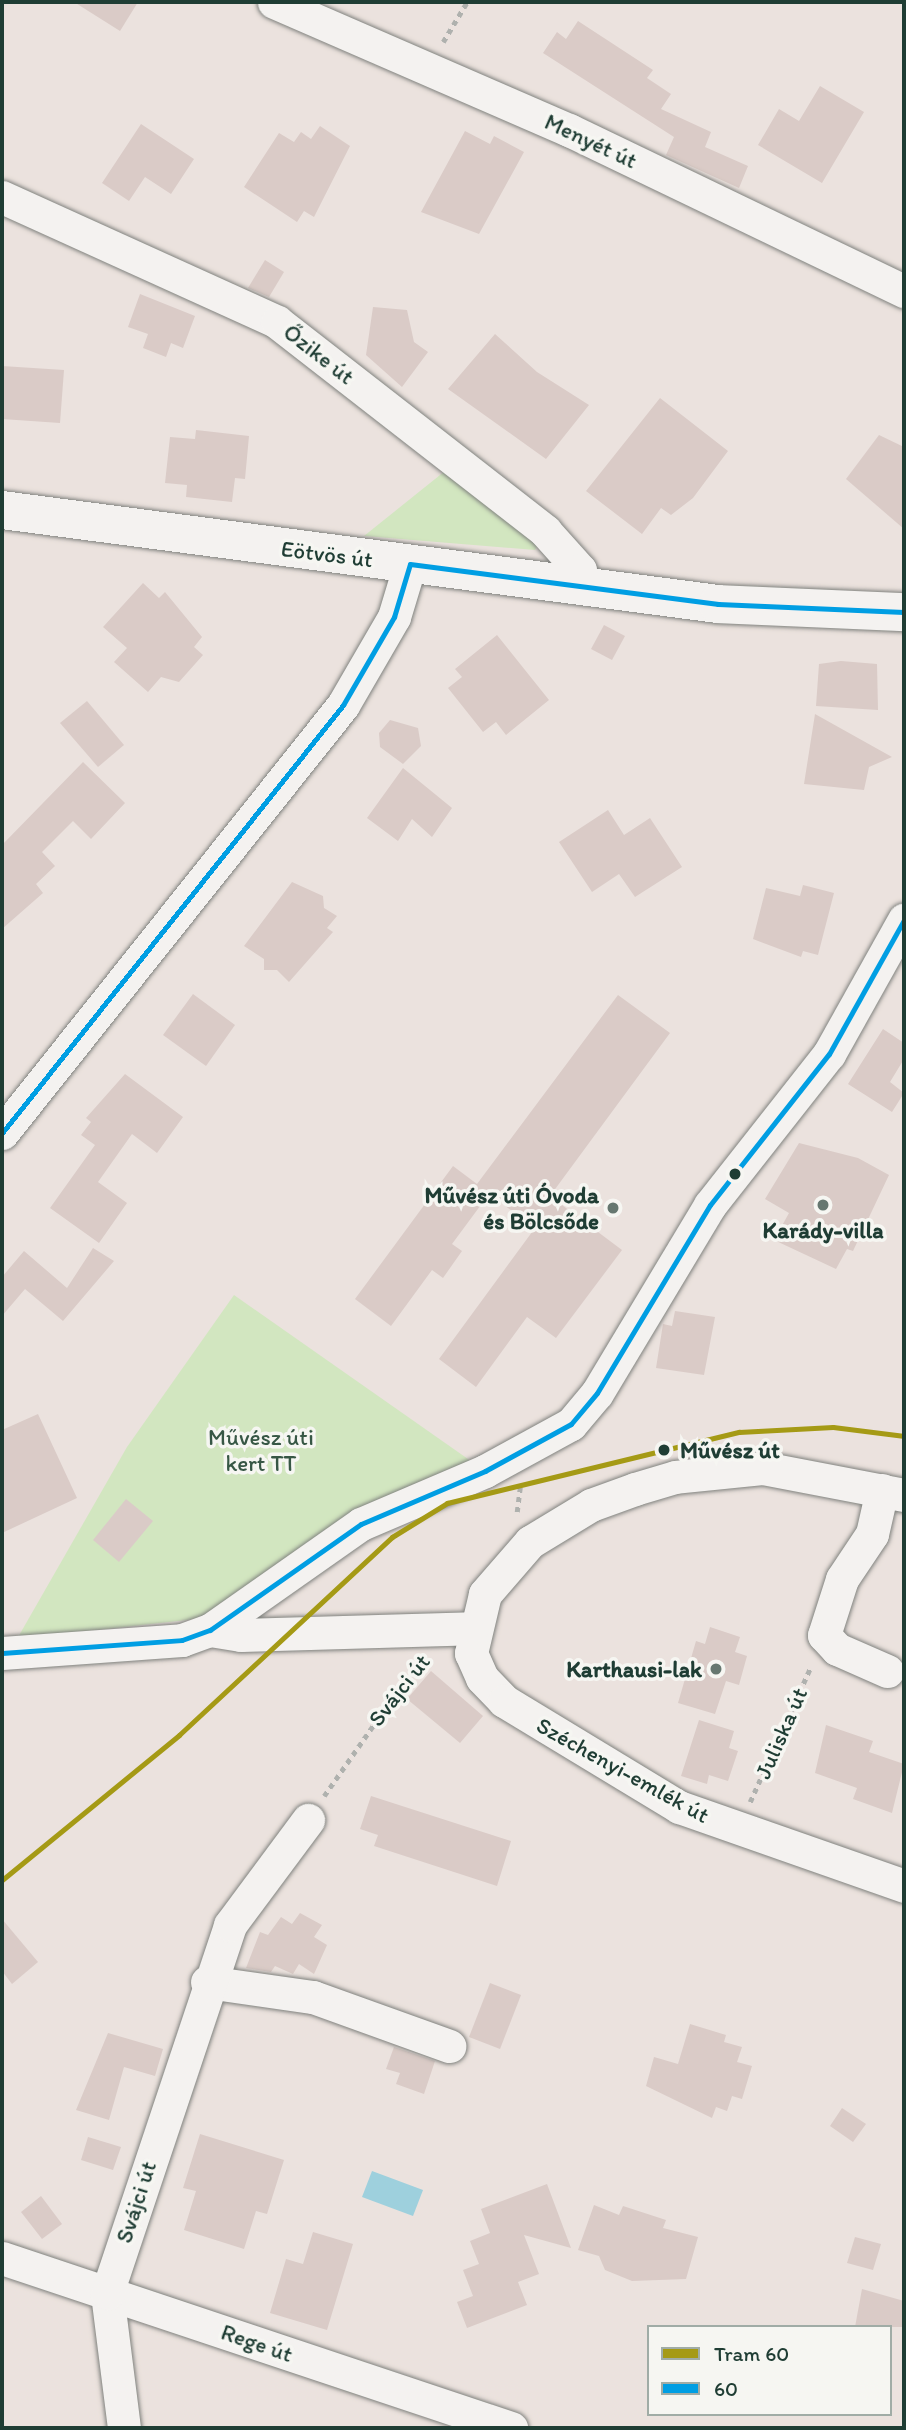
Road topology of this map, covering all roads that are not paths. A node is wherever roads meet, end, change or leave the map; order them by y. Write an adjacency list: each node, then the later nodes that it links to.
1 (274, 2): 3 (street, Menyét út)
2 (2, 197): 6 (street, Őzike út)
3 (904, 291)
4 (2, 510): 5 (street, Eötvös út)
5 (410, 564): 6 (street, Eötvös út); 9 (street)
6 (578, 586): 7 (street, Eötvös út)
7 (904, 612)
8 (904, 920): 12 (street)
9 (2, 1133)
10 (893, 1492): 11 (street); 14 (street)
11 (472, 1628): 12 (street); 16 (street, Széchenyi-emlék út)
12 (210, 1630): 13 (street)
13 (2, 1653)
14 (887, 1671)
15 (308, 1820): 17 (street, Svájci út)
16 (904, 1886)
17 (208, 1982): 18 (street); 20 (street, Svájci út)
18 (449, 2046)
19 (2, 2258): 20 (street, Rege út)
20 (107, 2293): 21 (street, Svájci út); 22 (street, Rege út)
21 (124, 2428)
22 (512, 2428)

